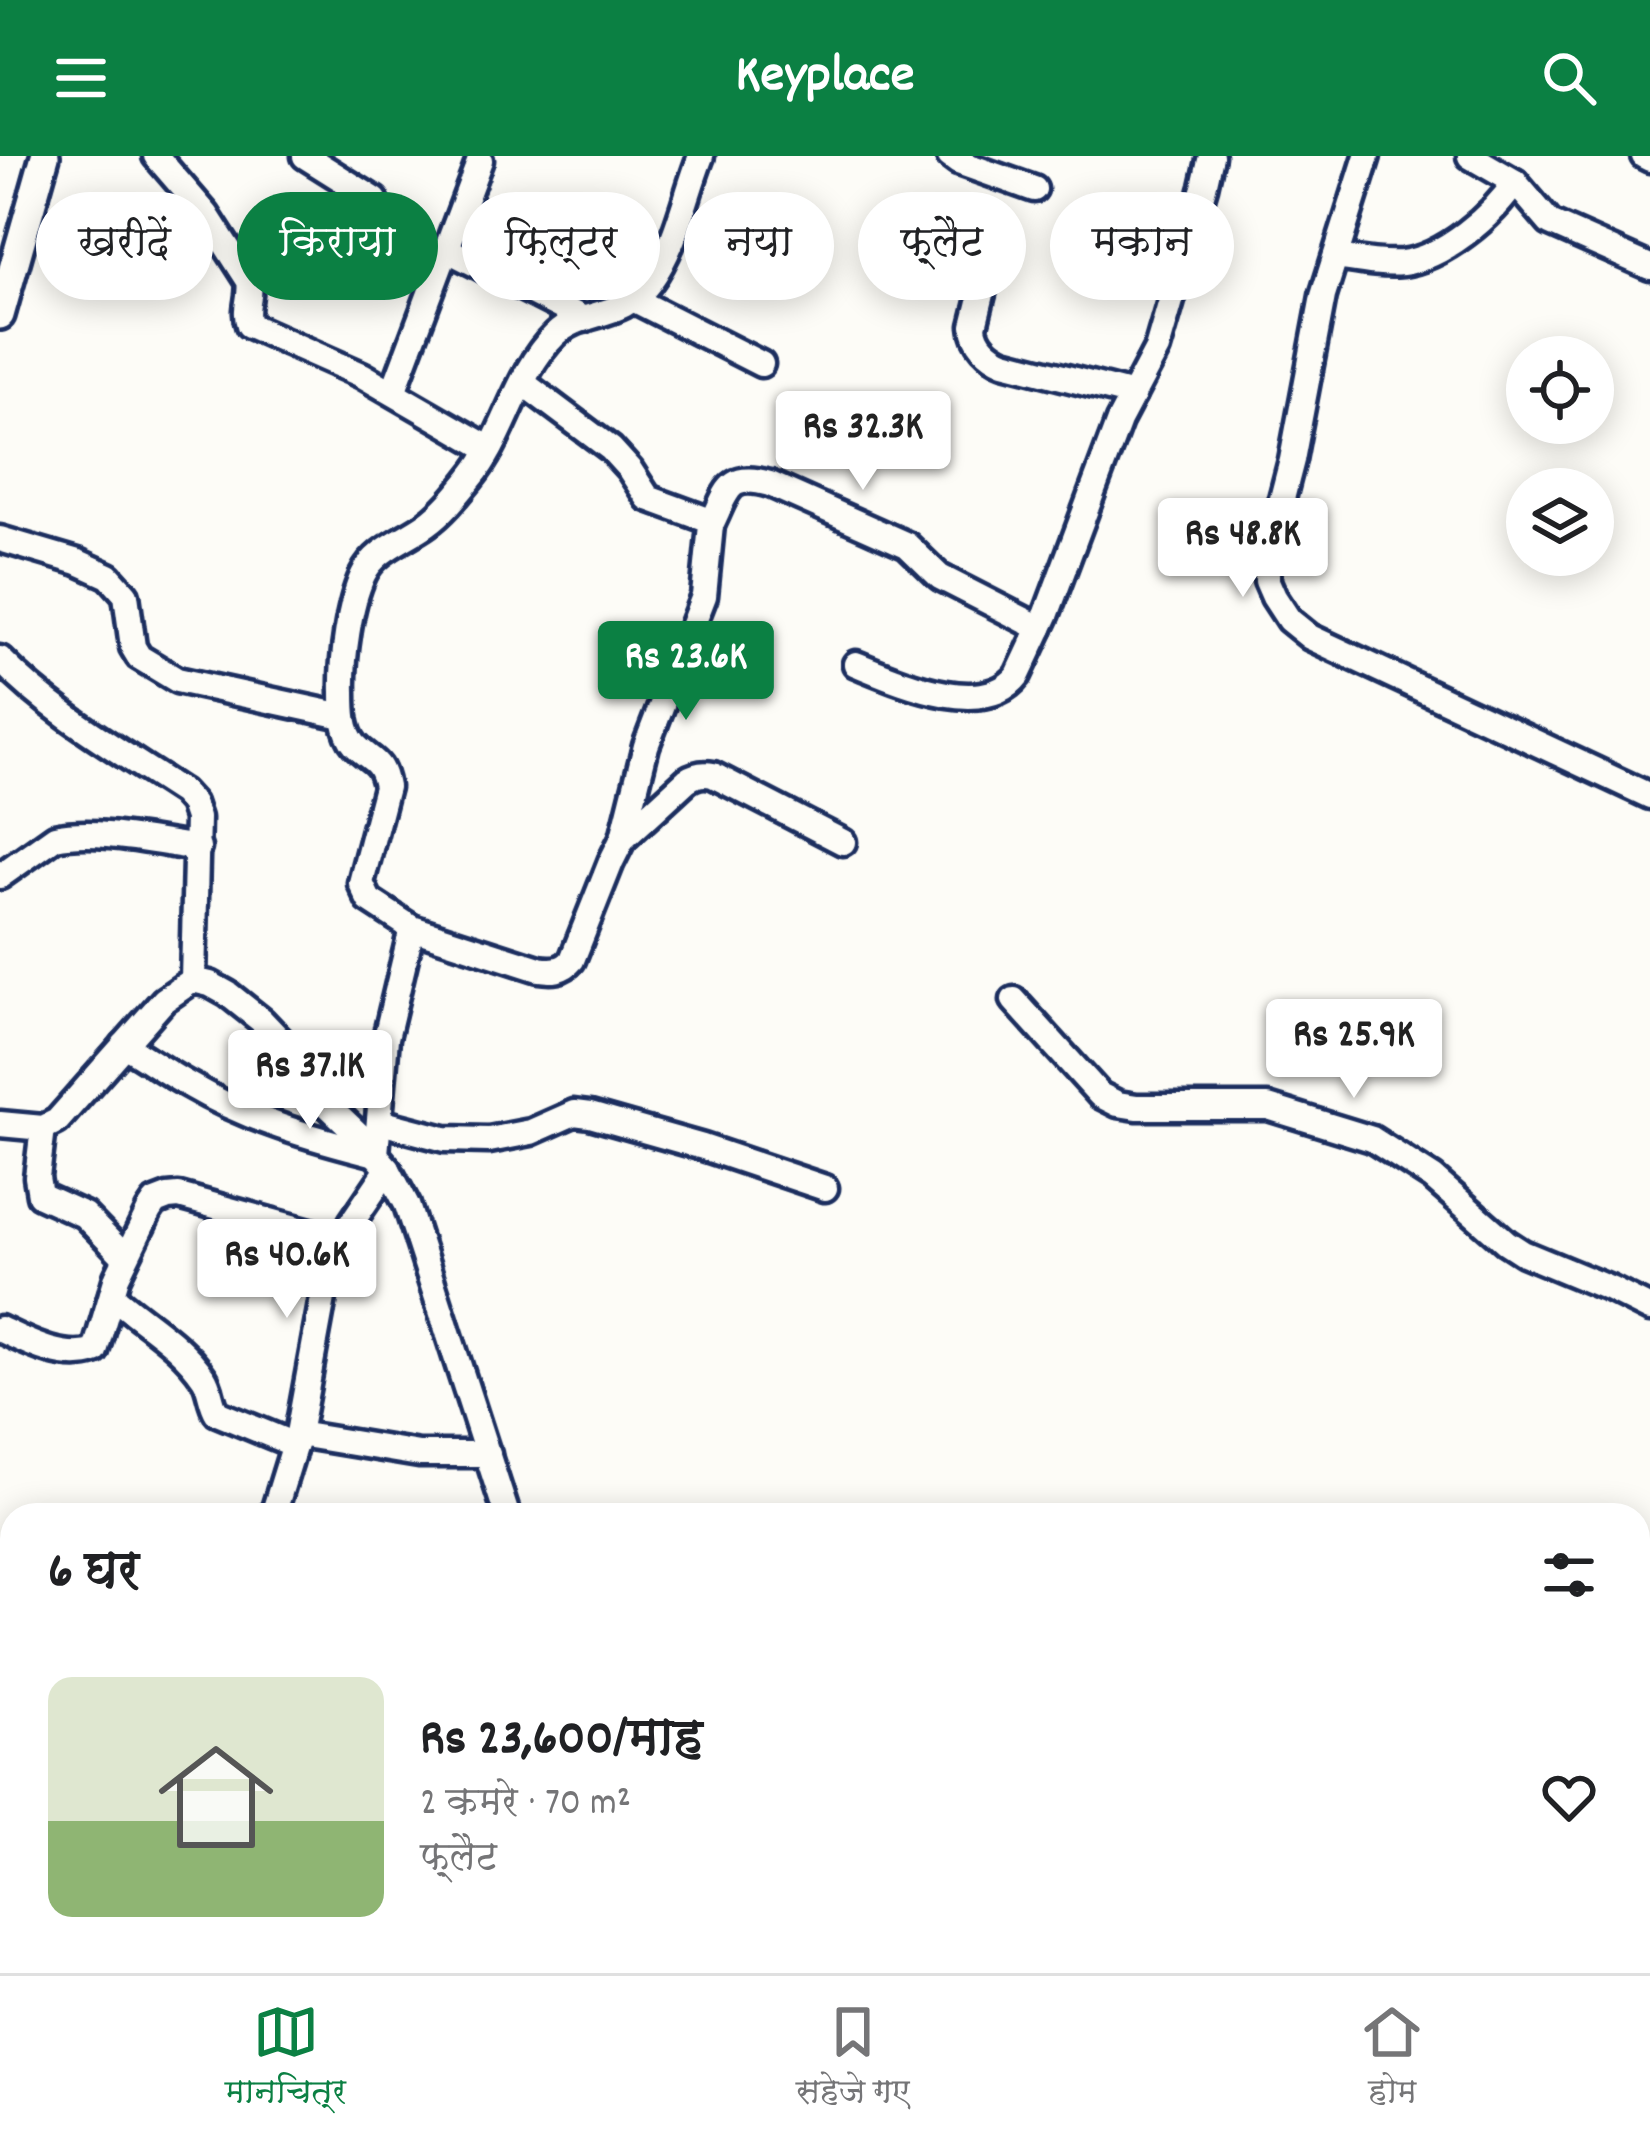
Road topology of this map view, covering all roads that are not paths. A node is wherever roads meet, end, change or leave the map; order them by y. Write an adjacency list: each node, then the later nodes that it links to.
1 (45, 156): 20 (street)
2 (157, 156): 24 (street)
3 (305, 156): 12 (street)
4 (701, 156): 15 (street)
5 (950, 156): 11 (street)
6 (1211, 156): 25 (street)
7 (1367, 156): 14 (street)
8 (1470, 156): 10 (street)
9 (480, 160): 13 (street)
10 (1515, 182): 14 (street); 16 (street)
11 (1034, 189)
12 (362, 192)
13 (448, 250): 21 (street); 24 (street)
14 (1336, 256): 33 (street)
15 (660, 264)
16 (1650, 267)
17 (632, 300): 21 (street)
18 (635, 300): 22 (street)
19 (980, 300): 25 (street)
20 (2, 301)
21 (584, 319): 23 (street)
22 (761, 364)
23 (523, 383): 26 (street); 27 (street)
24 (393, 392): 26 (street)
25 (1133, 394): 29 (street)
26 (490, 449): 32 (street)
27 (711, 525): 29 (street); 34 (street)
28 (0, 539): 32 (street)
29 (1040, 628): 31 (street)
30 (0, 659): 36 (street)
31 (856, 664)
32 (344, 716): 38 (street)
33 (1650, 796)
34 (623, 838): 35 (street); 38 (street)
35 (843, 842)
36 (197, 848): 37 (street); 39 (street)
37 (0, 876)
38 (412, 928): 42 (street)
39 (193, 980): 41 (street); 45 (street)
40 (1013, 1000): 50 (street)
41 (124, 1045): 44 (street); 45 (street)
42 (380, 1122): 45 (street); 46 (street)
43 (0, 1124): 44 (street)
44 (43, 1128): 48 (street)
45 (382, 1161): 47 (street); 53 (street)
46 (826, 1188)
47 (343, 1241): 48 (street); 52 (street)
48 (125, 1257): 49 (street)
49 (112, 1295): 51 (street); 52 (street)
50 (1650, 1309)
51 (0, 1329)
52 (297, 1440): 53 (street); 54 (street)
53 (488, 1454): 55 (street)
54 (277, 1503)
55 (503, 1503)

